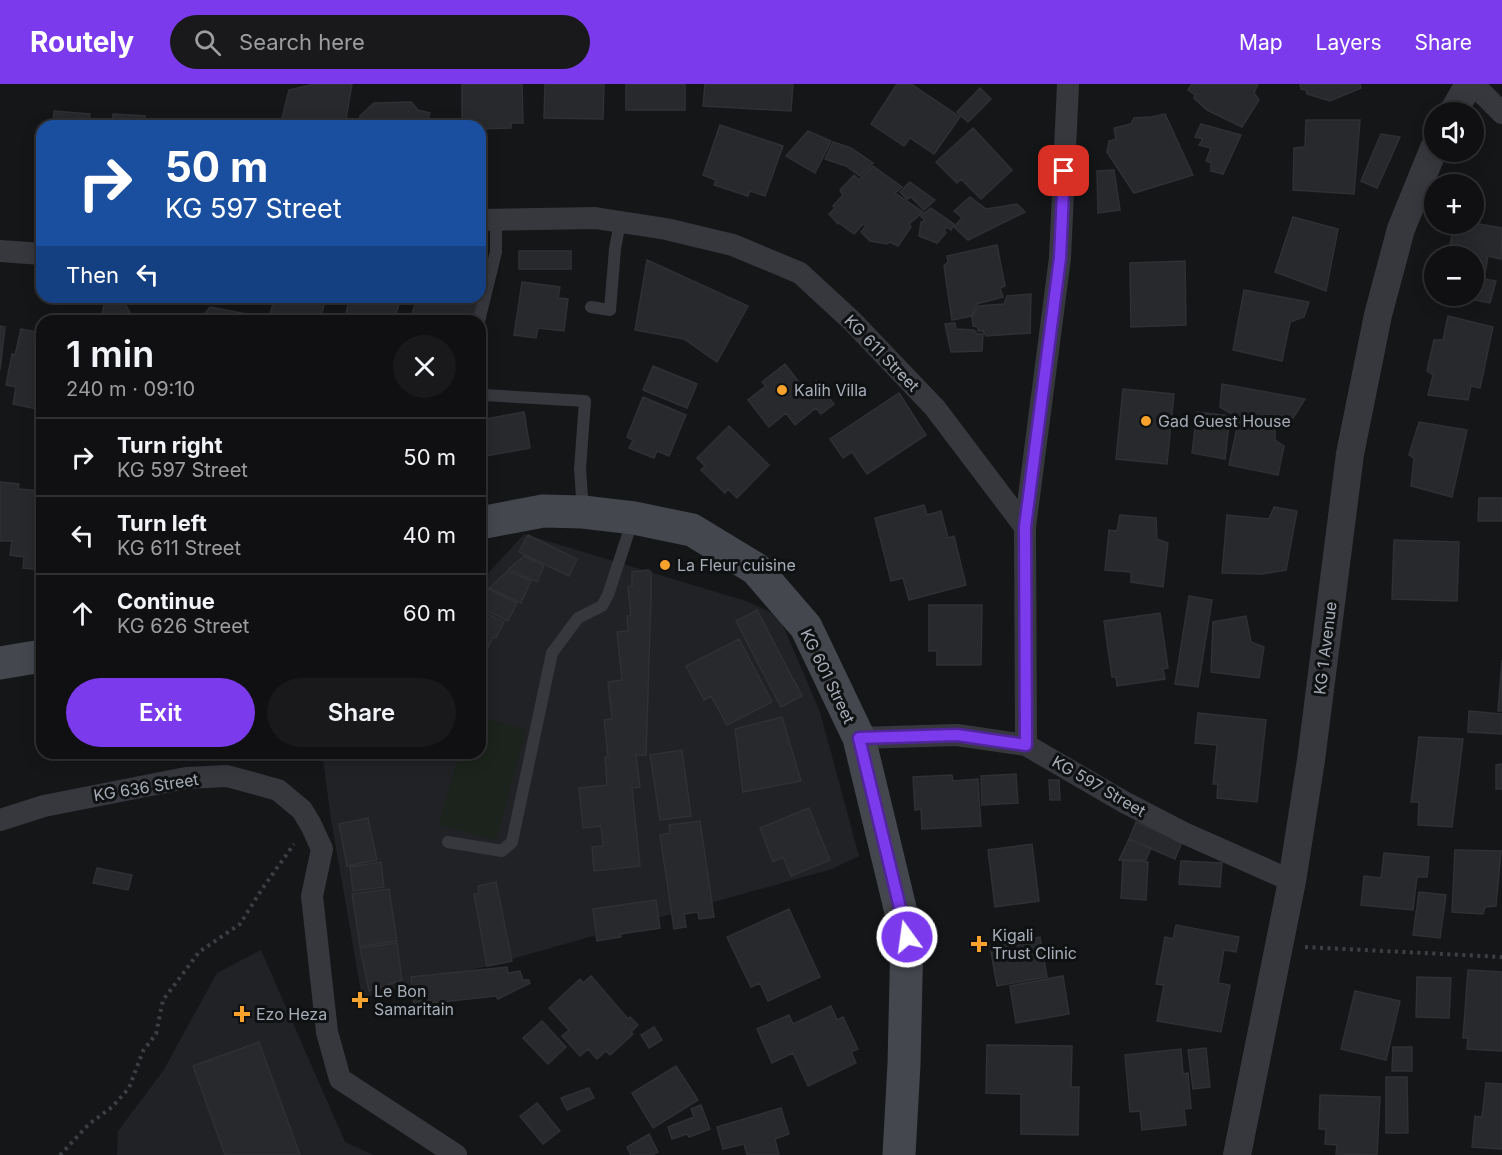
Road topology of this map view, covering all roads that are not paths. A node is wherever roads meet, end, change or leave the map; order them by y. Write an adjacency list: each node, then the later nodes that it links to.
1 (1068, 84): 16 (street)
2 (1471, 84): 3 (street); 4 (street)
3 (1460, 102)
4 (1502, 113)
5 (1428, 162): 23 (street, KG 1 Avenue)
6 (488, 220): 7 (street, KG 611 Street); 10 (lane)
7 (620, 222): 11 (lane); 16 (street, KG 611 Street)
8 (0, 251): 9 (street)
9 (36, 254)
10 (486, 293)
11 (591, 307)
12 (486, 395): 13 (lane)
13 (583, 512): 14 (main road, KG 601 Street); 15 (main road, KG 601 Street)
14 (634, 518): 19 (main road, KG 601 Street); 22 (lane)
15 (486, 522)
16 (1025, 527): 20 (street)
17 (36, 657): 18 (main road)
18 (0, 663)
19 (859, 738): 20 (street, KG 597 Street); 25 (main road, KG 601 Street)
20 (1026, 745): 23 (street, KG 597 Street)
21 (0, 820): 24 (street, KG 636 Street)
22 (448, 842)
23 (1292, 881): 26 (street, KG 1 Avenue)
24 (456, 1155)
25 (899, 1155)
26 (1237, 1155)

